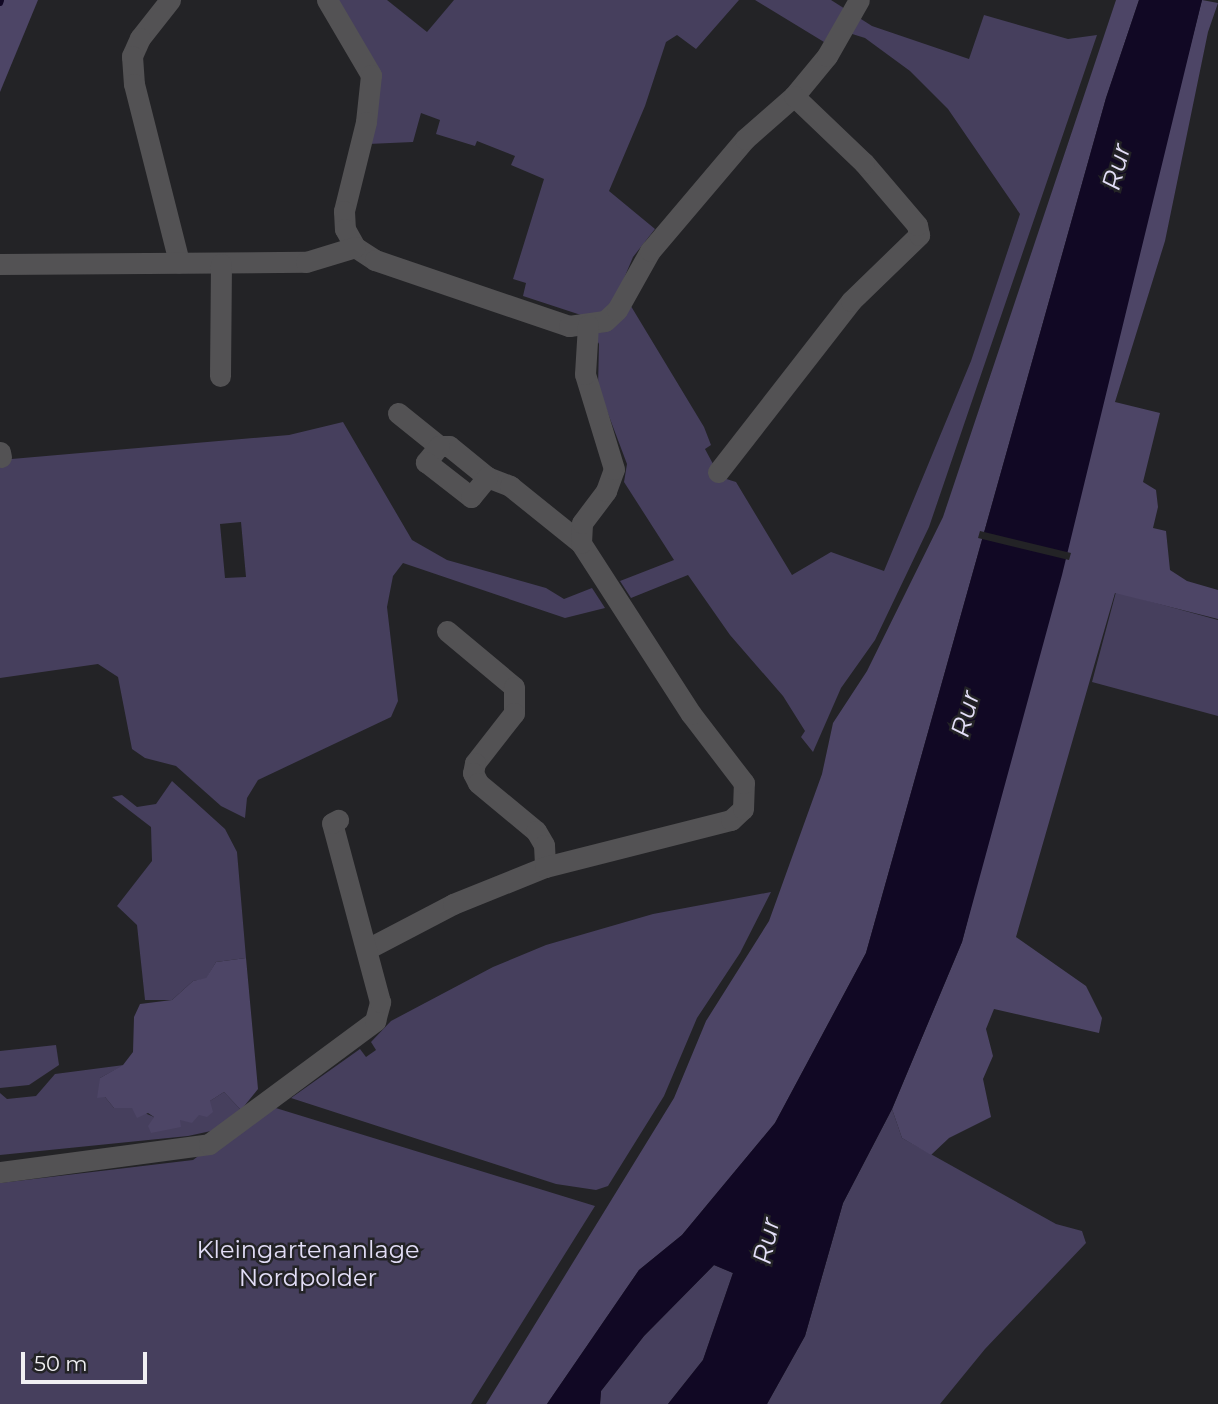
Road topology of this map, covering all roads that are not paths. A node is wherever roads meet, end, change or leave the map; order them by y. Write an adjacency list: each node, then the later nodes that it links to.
1 (170, 0): 6 (street)
2 (327, 0): 5 (street)
3 (859, 0): 4 (street)
4 (794, 96): 9 (street); 14 (street)
5 (355, 247): 8 (street); 9 (street)
6 (179, 262): 7 (street); 8 (street)
7 (0, 264)
8 (221, 264): 10 (street)
9 (588, 325): 15 (street)
10 (220, 376)
11 (398, 413): 15 (street)
12 (0, 452): 13 (street)
13 (1, 457)
14 (718, 472)
15 (581, 543): 18 (street)
16 (447, 631): 18 (street)
17 (338, 820): 19 (street)
18 (545, 867): 19 (street)
19 (369, 948): 20 (street)
20 (0, 1171)

